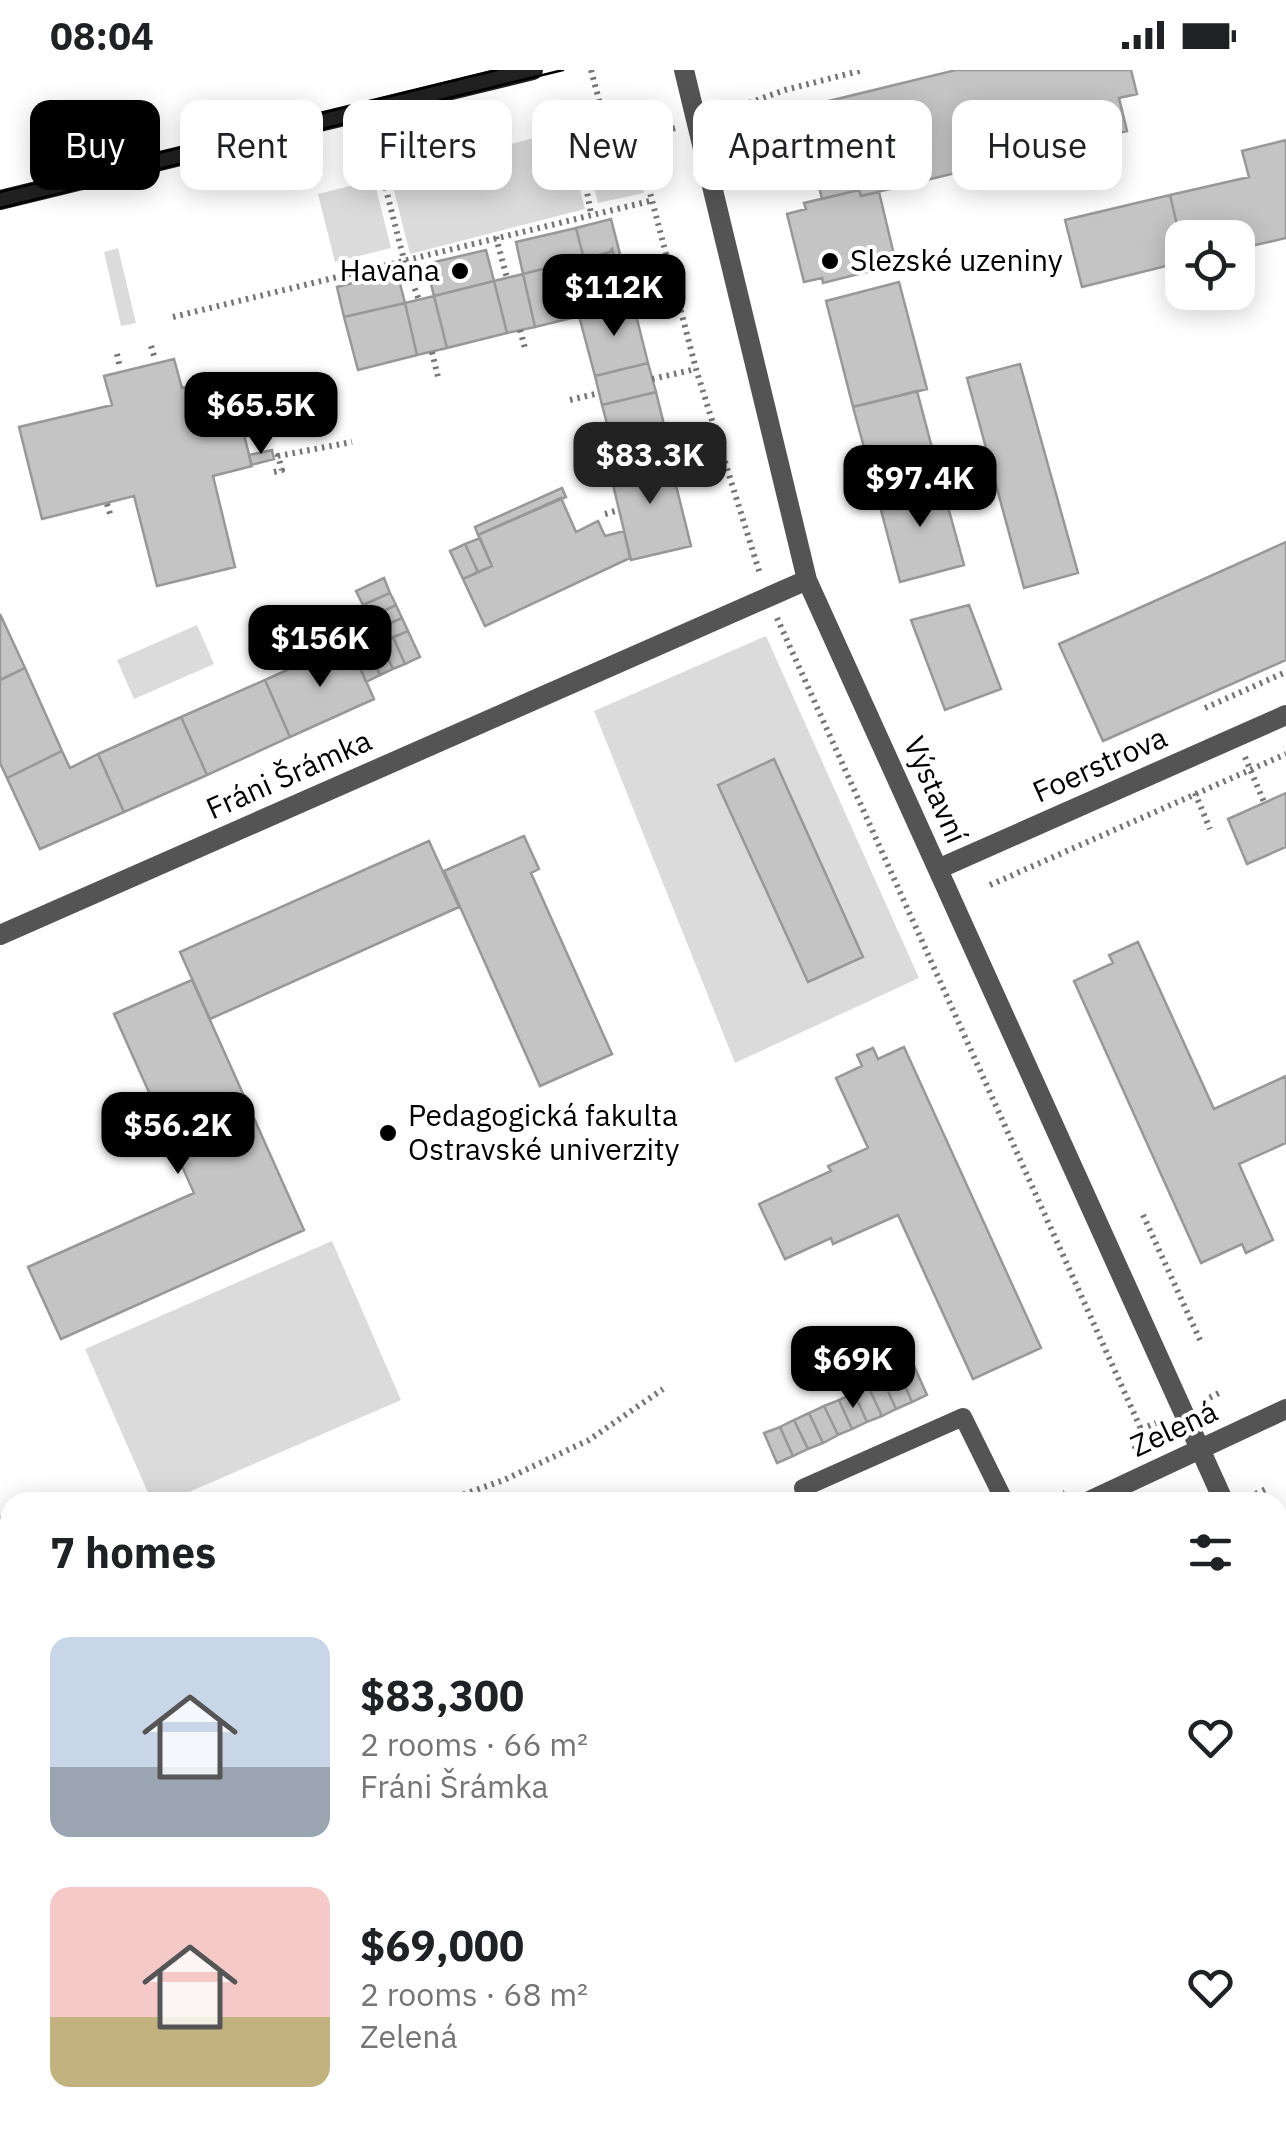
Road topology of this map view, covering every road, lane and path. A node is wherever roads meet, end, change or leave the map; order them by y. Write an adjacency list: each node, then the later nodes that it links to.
1 (533, 70): 7 (main road)
2 (591, 70): 4 (path)
3 (684, 70): 33 (street, Výstavní)
4 (599, 100)
5 (386, 190): 11 (path)
6 (587, 190): 9 (path)
7 (0, 200)
8 (654, 200): 9 (path)
9 (591, 214): 10 (path)
10 (496, 238): 11 (path); 12 (path)
11 (404, 260): 13 (path); 14 (path)
12 (507, 278)
13 (419, 300)
14 (173, 318)
15 (520, 330): 17 (path)
16 (151, 346): 20 (path)
17 (525, 348)
18 (432, 352): 24 (path)
19 (116, 354): 21 (path)
20 (155, 359)
21 (120, 368)
22 (696, 369): 23 (path)
23 (652, 379)
24 (439, 381)
25 (599, 393): 26 (path)
26 (570, 400)
27 (352, 442): 28 (path)
28 (271, 460)
29 (107, 504): 32 (path)
30 (619, 510): 31 (path)
31 (605, 514)
32 (111, 517)
33 (807, 580): 34 (street, Fráni Šrámka); 45 (street, Výstavní)
34 (768, 598): 47 (street, Fráni Šrámka); 55 (path)
35 (1286, 672): 36 (path)
36 (1205, 708)
37 (1286, 715): 38 (street, Foerstrova)
38 (1237, 737): 40 (street, Foerstrova); 41 (path)
39 (1286, 754): 41 (path)
40 (1181, 762): 42 (path); 45 (street, Foerstrova)
41 (1251, 770): 42 (path); 43 (path)
42 (1195, 794): 44 (path); 46 (path)
43 (1264, 802)
44 (1210, 829)
45 (938, 869): 56 (street, Výstavní)
46 (990, 885)
47 (0, 935)
48 (1142, 1215): 49 (path)
49 (1200, 1340)
50 (663, 1389): 60 (path)
51 (1222, 1392): 52 (path)
52 (1202, 1401)
53 (1286, 1409): 56 (street, Zelená)
54 (1156, 1423): 55 (path)
55 (1141, 1429): 57 (path)
56 (1200, 1451): 62 (street, Zelená); 63 (street, Výstavní)
57 (1126, 1461)
58 (804, 1488): 61 (lane)
59 (1266, 1490): 64 (path)
60 (470, 1492)
61 (1000, 1492)
62 (1091, 1492)
63 (1219, 1492)
64 (1261, 1492)

